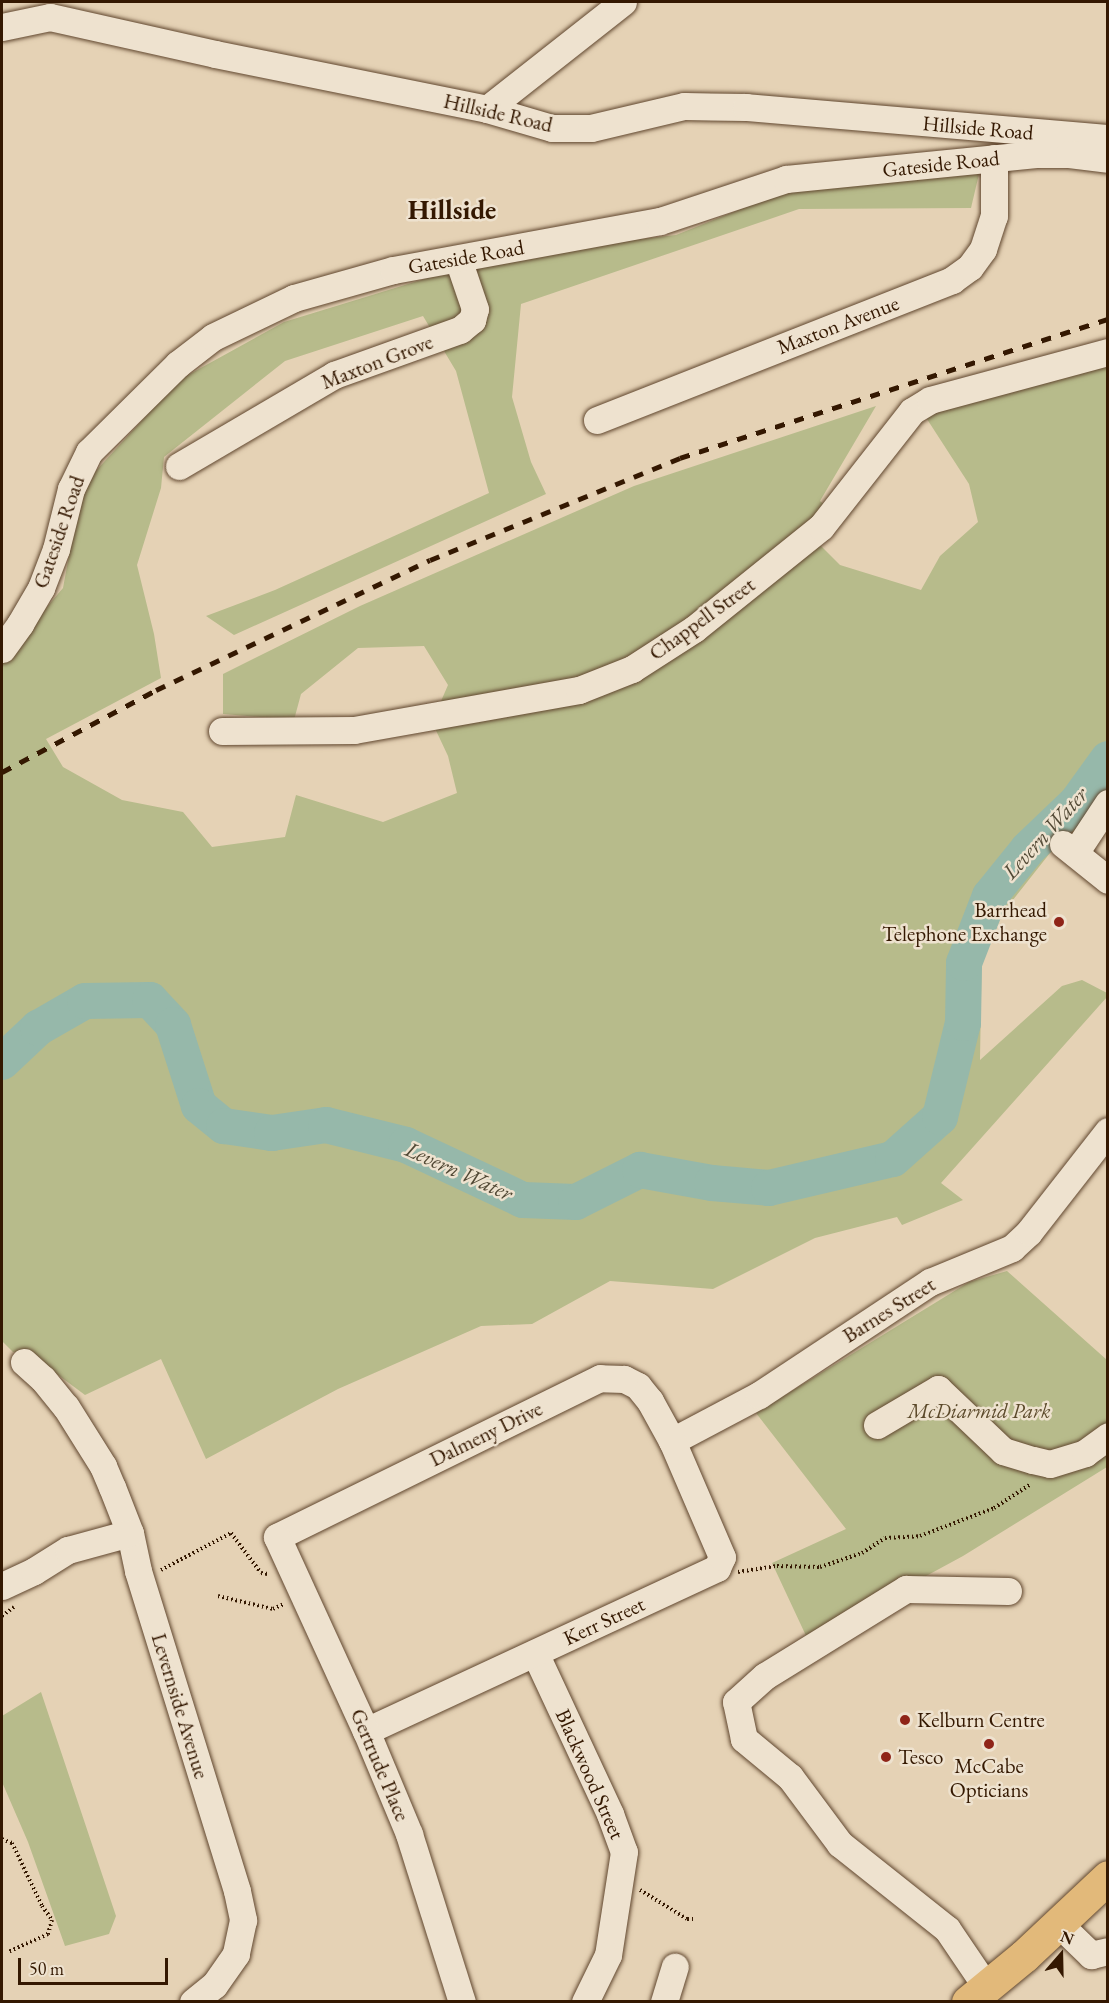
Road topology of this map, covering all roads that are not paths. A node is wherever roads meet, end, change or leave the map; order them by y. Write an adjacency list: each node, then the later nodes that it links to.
1 (623, 2): 3 (street)
2 (2, 27): 3 (street, Hillside Road)
3 (487, 109): 4 (street, Hillside Road)
4 (1107, 138)
5 (994, 158): 6 (street, Gateside Road); 7 (street, Gateside Road); 9 (street, Maxton Avenue)
6 (1107, 159)
7 (458, 259): 10 (street, Maxton Grove); 11 (street, Gateside Road)
8 (1107, 352): 12 (street, Chappell Street)
9 (597, 420)
10 (188, 454)
11 (2, 649)
12 (222, 730)
13 (1107, 803): 14 (street)
14 (1107, 880)
15 (1107, 1131): 19 (street, Barnes Street)
16 (24, 1362): 20 (street, Levernside Avenue)
17 (877, 1425): 18 (street)
18 (1107, 1436)
19 (672, 1441): 21 (street, Dalmeny Drive); 24 (street, Kerr Street)
20 (129, 1533): 22 (street); 31 (street, Levernside Avenue)
21 (277, 1537): 25 (street, Gertrude Place)
22 (2, 1586)
23 (1008, 1591): 30 (street)
24 (535, 1653): 25 (street, Kerr Street); 33 (street, Blackwood Street)
25 (366, 1731): 32 (street, Gertrude Place)
26 (1107, 1877): 27 (main road)
27 (1059, 1924): 28 (street); 30 (main road)
28 (1107, 1951)
29 (675, 1967): 34 (street)
30 (978, 1995)
31 (193, 2001)
32 (462, 2001)
33 (585, 2001)
34 (664, 2001)

